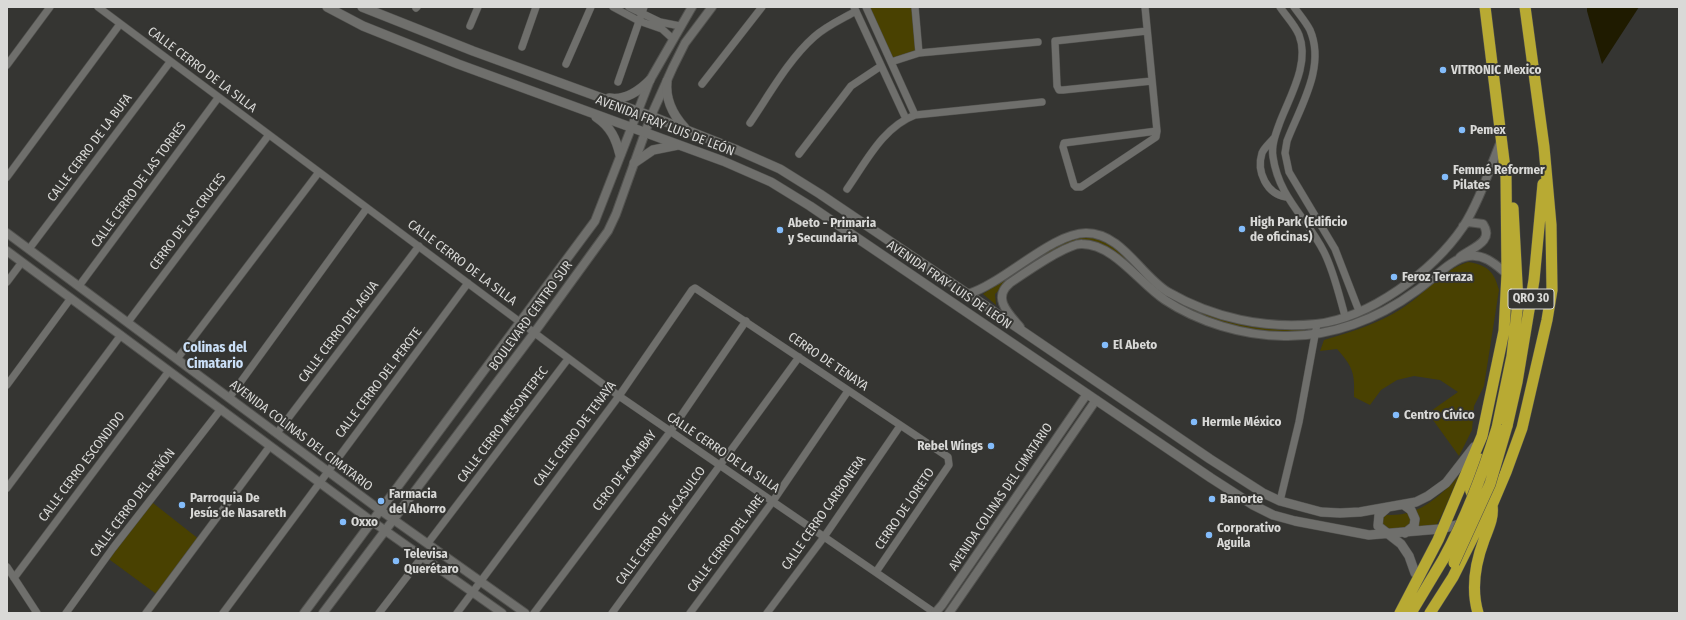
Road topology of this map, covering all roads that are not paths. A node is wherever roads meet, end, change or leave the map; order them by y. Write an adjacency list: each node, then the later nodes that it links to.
1 (50, 7): 36 (street)
2 (98, 7): 23 (street, CALLE CERRO DE LA SILLA)
3 (362, 7): 43 (main road, AVENIDA FRAY LUIS DE LEÓN)
4 (478, 7): 24 (street)
5 (536, 7): 31 (street)
6 (591, 7): 35 (street)
7 (613, 7): 22 (street)
8 (629, 7): 21 (street)
9 (692, 7): 25 (street, BOULEVARD CENTRO SUR)
10 (712, 7): 39 (street, BOULEVARD CENTRO SUR)
11 (762, 7): 42 (street)
12 (866, 7): 27 (street)
13 (915, 7): 32 (street)
14 (1145, 7): 26 (street)
15 (1280, 7): 52 (street)
16 (1294, 7): 55 (street)
17 (1485, 7): 60 (highway, QRO 30)
18 (1525, 7): 65 (highway, QRO 30)
19 (329, 8): 47 (main road, AVENIDA FRAY LUIS DE LEÓN)
20 (855, 9): 29 (street); 51 (street)
21 (643, 10): 22 (street); 25 (street)
22 (639, 21): 28 (street); 40 (street)
23 (120, 24): 33 (street, CALLE CERRO DE LA SILLA); 67 (street)
24 (470, 26)
25 (680, 26): 28 (street, BOULEVARD CENTRO SUR)
26 (1147, 31): 41 (street); 41 (street)
27 (879, 36): 29 (street); 34 (street)
28 (672, 39): 38 (street, BOULEVARD CENTRO SUR)
29 (869, 41): 37 (street)
30 (1038, 42): 32 (street)
31 (522, 46)
32 (919, 53): 34 (street)
33 (170, 62): 44 (street, CALLE CERRO DE LA SILLA); 75 (street, CALLE CERRO DE LA BUFA)
34 (891, 62): 48 (street)
35 (566, 64)
36 (7, 65)
37 (881, 66): 50 (street); 62 (street)
38 (650, 80): 43 (main road); 46 (street, BOULEVARD CENTRO SUR)
39 (667, 81): 49 (street, BOULEVARD CENTRO SUR); 54 (main road)
40 (618, 82)
41 (1152, 82): 56 (street)
42 (702, 84)
43 (596, 95): 46 (main road, AVENIDA FRAY LUIS DE LEÓN)
44 (218, 98): 58 (street, CALLE CERRO DE LA SILLA); 84 (street, CALLE CERRO DE LAS TORRES)
45 (1042, 102): 48 (street)
46 (637, 110): 49 (main road, AVENIDA FRAY LUIS DE LEÓN); 53 (street, BOULEVARD CENTRO SUR)
47 (588, 111): 53 (main road, AVENIDA FRAY LUIS DE LEÓN); 63 (main road)
48 (915, 115): 50 (street)
49 (650, 116): 54 (main road, AVENIDA FRAY LUIS DE LEÓN); 57 (street, BOULEVARD CENTRO SUR)
50 (906, 119): 69 (street)
51 (750, 123)
52 (1279, 125): 55 (street); 59 (street)
53 (631, 127): 57 (main road, AVENIDA FRAY LUIS DE LEÓN); 63 (street, BOULEVARD CENTRO SUR)
54 (688, 130): 86 (main road, AVENIDA FRAY LUIS DE LEÓN)
55 (1292, 130): 89 (street)
56 (1157, 131): 56 (street)
57 (644, 132): 61 (main road, AVENIDA FRAY LUIS DE LEÓN); 64 (street, BOULEVARD CENTRO SUR)
58 (268, 136): 66 (street, CALLE CERRO DE LA SILLA); 93 (street, CERRO DE LAS CRUCES)
59 (1274, 138): 70 (street); 70 (street)
60 (1502, 139): 68 (highway, QRO 30); 72 (street)
61 (679, 145): 64 (main road); 111 (main road, AVENIDA FRAY LUIS DE LEÓN)
62 (799, 154)
63 (620, 156): 94 (street, BOULEVARD CENTRO SUR)
64 (634, 163): 98 (street, BOULEVARD CENTRO SUR)
65 (1546, 170): 119 (highway, QRO 30); 129 (highway, QRO 30)
66 (318, 172): 71 (street, CALLE CERRO DE LA SILLA); 104 (street)
67 (7, 177)
68 (1506, 177): 80 (highway, QRO 30); 119 (highway, QRO 30)
69 (847, 189)
70 (1286, 197): 91 (street)
71 (367, 208): 74 (street, CALLE CERRO DE LA SILLA); 113 (street)
72 (1462, 226): 77 (street); 89 (street)
73 (7, 233): 75 (street, AVENIDA COLINAS DEL CIMATARIO)
74 (419, 246): 83 (street, CALLE CERRO DE LA SILLA); 123 (street, CALLE CERRO DEL AGUA)
75 (29, 249): 79 (street, AVENIDA COLINAS DEL CIMATARIO)
76 (7, 251): 78 (street, AVENIDA COLINAS DEL CIMATARIO)
77 (1456, 260): 80 (street); 99 (street)
78 (22, 262): 81 (street, AVENIDA COLINAS DEL CIMATARIO); 82 (street)
79 (54, 268): 81 (street); 84 (street, AVENIDA COLINAS DEL CIMATARIO)
80 (1507, 274): 97 (highway, QRO 30)
81 (46, 280): 87 (street, AVENIDA COLINAS DEL CIMATARIO)
82 (7, 282)
83 (468, 283): 94 (street, CALLE CERRO DE LA SILLA); 128 (street, CALLE CERRO DEL PEROTE)
84 (79, 286): 88 (street, AVENIDA COLINAS DEL CIMATARIO)
85 (695, 288): 92 (street, CERRO DE TENAYA); 112 (street, CALLE CERRO DE TENAYA)
86 (968, 294): 95 (street); 96 (main road, AVENIDA FRAY LUIS DE LEÓN)
87 (71, 298): 90 (street, AVENIDA COLINAS DEL CIMATARIO); 108 (street)
88 (101, 303): 90 (street); 93 (street, AVENIDA COLINAS DEL CIMATARIO)
89 (1359, 311): 91 (street)
90 (93, 315): 100 (street, AVENIDA COLINAS DEL CIMATARIO)
91 (1345, 316): 95 (street)
92 (746, 321): 103 (street, CERRO DE TENAYA); 122 (street, CERO DE ACAMBAY)
93 (128, 322): 101 (street, AVENIDA COLINAS DEL CIMATARIO)
94 (520, 322): 98 (street, CALLE CERRO DE LA SILLA); 137 (street, BOULEVARD CENTRO SUR)
95 (1317, 324): 99 (street)
96 (1023, 331): 99 (street); 117 (main road, AVENIDA FRAY LUIS DE LEÓN)
97 (1504, 331): 124 (highway, QRO 30); 129 (highway)
98 (534, 333): 105 (street, CALLE CERRO DE LA SILLA); 138 (street, BOULEVARD CENTRO SUR)
99 (1317, 334): 133 (street)
100 (121, 335): 102 (street, AVENIDA COLINAS DEL CIMATARIO); 131 (street)
101 (153, 341): 102 (street); 104 (street, AVENIDA COLINAS DEL CIMATARIO)
102 (145, 353): 106 (street, AVENIDA COLINAS DEL CIMATARIO)
103 (799, 357): 110 (street, CERRO DE TENAYA); 127 (street, CALLE CERRO DE ACASULCO)
104 (178, 359): 107 (street, AVENIDA COLINAS DEL CIMATARIO)
105 (568, 359): 112 (street, CALLE CERRO DE LA SILLA); 146 (street, CALLE CERRO MESONTEPEC)
106 (169, 371): 109 (street, AVENIDA COLINAS DEL CIMATARIO); 154 (street, CALLE CERRO ESCONDIDO)
107 (204, 380): 109 (street); 113 (street, AVENIDA COLINAS DEL CIMATARIO)
108 (7, 385)
109 (196, 391): 115 (street, AVENIDA COLINAS DEL CIMATARIO)
110 (848, 391): 118 (street, CERRO DE TENAYA); 132 (street, CALLE CERRO DEL AIRE)
111 (1087, 394): 114 (main road, AVENIDA FRAY LUIS DE LEÓN); 171 (street, AVENIDA COLINAS DEL CIMATARIO)
112 (619, 396): 122 (street, CALLE CERRO DE LA SILLA); 155 (street, CALLE CERRO DE TENAYA)
113 (229, 398): 116 (street, AVENIDA COLINAS DEL CIMATARIO)
114 (1096, 400): 121 (main road, AVENIDA FRAY LUIS DE LEÓN); 172 (street, AVENIDA COLINAS DEL CIMATARIO)
115 (221, 409): 120 (street, AVENIDA COLINAS DEL CIMATARIO); 158 (street, CALLE CERRO DEL PEÑÓN)
116 (253, 416): 120 (street); 123 (street, AVENIDA COLINAS DEL CIMATARIO)
117 (1152, 420): 121 (main road); 133 (main road, AVENIDA FRAY LUIS DE LEÓN)
118 (900, 426): 126 (street, CERRO DE TENAYA); 145 (street, CALLE CERRO CARBONERA)
119 (1502, 427): 149 (highway, QRO 30, bridge)
120 (245, 428): 125 (street, AVENIDA COLINAS DEL CIMATARIO)
121 (1143, 431): 144 (main road, AVENIDA FRAY LUIS DE LEÓN)
122 (670, 432): 127 (street, CALLE CERRO DE LA SILLA); 167 (street, CERO DE ACAMBAY)
123 (277, 433): 128 (street, AVENIDA COLINAS DEL CIMATARIO)
124 (1482, 436): 134 (main road, AVENIDA FRAY LUIS DE LEÓN); 141 (highway, QRO 30)
125 (270, 446): 130 (street, AVENIDA COLINAS DEL CIMATARIO); 159 (street)
126 (948, 457): 152 (street, CERRO DE LORETO)
127 (720, 466): 132 (street, CALLE CERRO DE LA SILLA); 168 (street, CALLE CERRO DE ACASULCO)
128 (328, 471): 130 (street, CALLE CERRO DEL PEROTE); 137 (street, AVENIDA COLINAS DEL CIMATARIO)
129 (1504, 475): 136 (highway, QRO 30)
130 (319, 482): 140 (street, AVENIDA COLINAS DEL CIMATARIO); 160 (street, CALLE CERRO DEL PEROTE)
131 (7, 488)
132 (773, 501): 145 (street, CALLE CERRO DE LA SILLA); 169 (street, CALLE CERRO DEL AIRE)
133 (1280, 501): 135 (main road, AVENIDA FRAY LUIS DE LEÓN)
134 (1404, 506): 135 (main road, AVENIDA FRAY LUIS DE LEÓN); 143 (main road)
135 (1387, 508): 144 (main road)
136 (1493, 509): 139 (highway, QRO 30); 178 (highway)
137 (380, 510): 138 (street, AVENIDA COLINAS DEL CIMATARIO); 140 (street, BOULEVARD CENTRO SUR)
138 (394, 519): 142 (street, BOULEVARD CENTRO SUR); 146 (street, AVENIDA COLINAS DEL CIMATARIO)
139 (1482, 519): 141 (main road, AVENIDA FRAY LUIS DE LEÓN); 177 (highway)
140 (371, 521): 142 (street, AVENIDA COLINAS DEL CIMATARIO); 161 (street, BOULEVARD CENTRO SUR)
141 (1442, 529): 143 (main road, AVENIDA FRAY LUIS DE LEÓN); 153 (highway); 174 (highway)
142 (385, 531): 148 (street, AVENIDA COLINAS DEL CIMATARIO); 162 (street, BOULEVARD CENTRO SUR)
143 (1405, 533): 144 (main road, AVENIDA FRAY LUIS DE LEÓN)
144 (1387, 534): 153 (main road)
145 (824, 536): 152 (street, CALLE CERRO DE LA SILLA); 170 (street, CALLE CERRO CARBONERA)
146 (428, 543): 147 (street, AVENIDA COLINAS DEL CIMATARIO)
147 (445, 556): 151 (street); 155 (street, AVENIDA COLINAS DEL CIMATARIO)
148 (422, 557): 151 (street, AVENIDA COLINAS DEL CIMATARIO); 163 (street)
149 (1449, 560): 175 (highway, QRO 30); 176 (highway, QRO 30)
150 (7, 567): 154 (street)
151 (437, 567): 156 (street, AVENIDA COLINAS DEL CIMATARIO)
152 (876, 572): 171 (street, CALLE CERRO DE LA SILLA)
153 (1416, 573): 173 (highway)
154 (14, 578): 157 (street)
155 (480, 581): 156 (street, CALLE CERRO DE TENAYA); 166 (street, AVENIDA COLINAS DEL CIMATARIO)
156 (472, 592): 164 (street, CALLE CERRO DE TENAYA); 165 (street, AVENIDA COLINAS DEL CIMATARIO)
157 (37, 613)
158 (66, 613)
159 (146, 613)
160 (223, 613)
161 (304, 613)
162 (323, 613)
163 (379, 613)
164 (456, 613)
165 (502, 613)
166 (525, 613)
167 (534, 613)
168 (612, 613)
169 (690, 613)
170 (767, 613)
171 (935, 613)
172 (949, 613)
173 (1394, 613)
174 (1400, 613)
175 (1411, 613)
176 (1424, 613)
177 (1430, 613)
178 (1478, 613)

